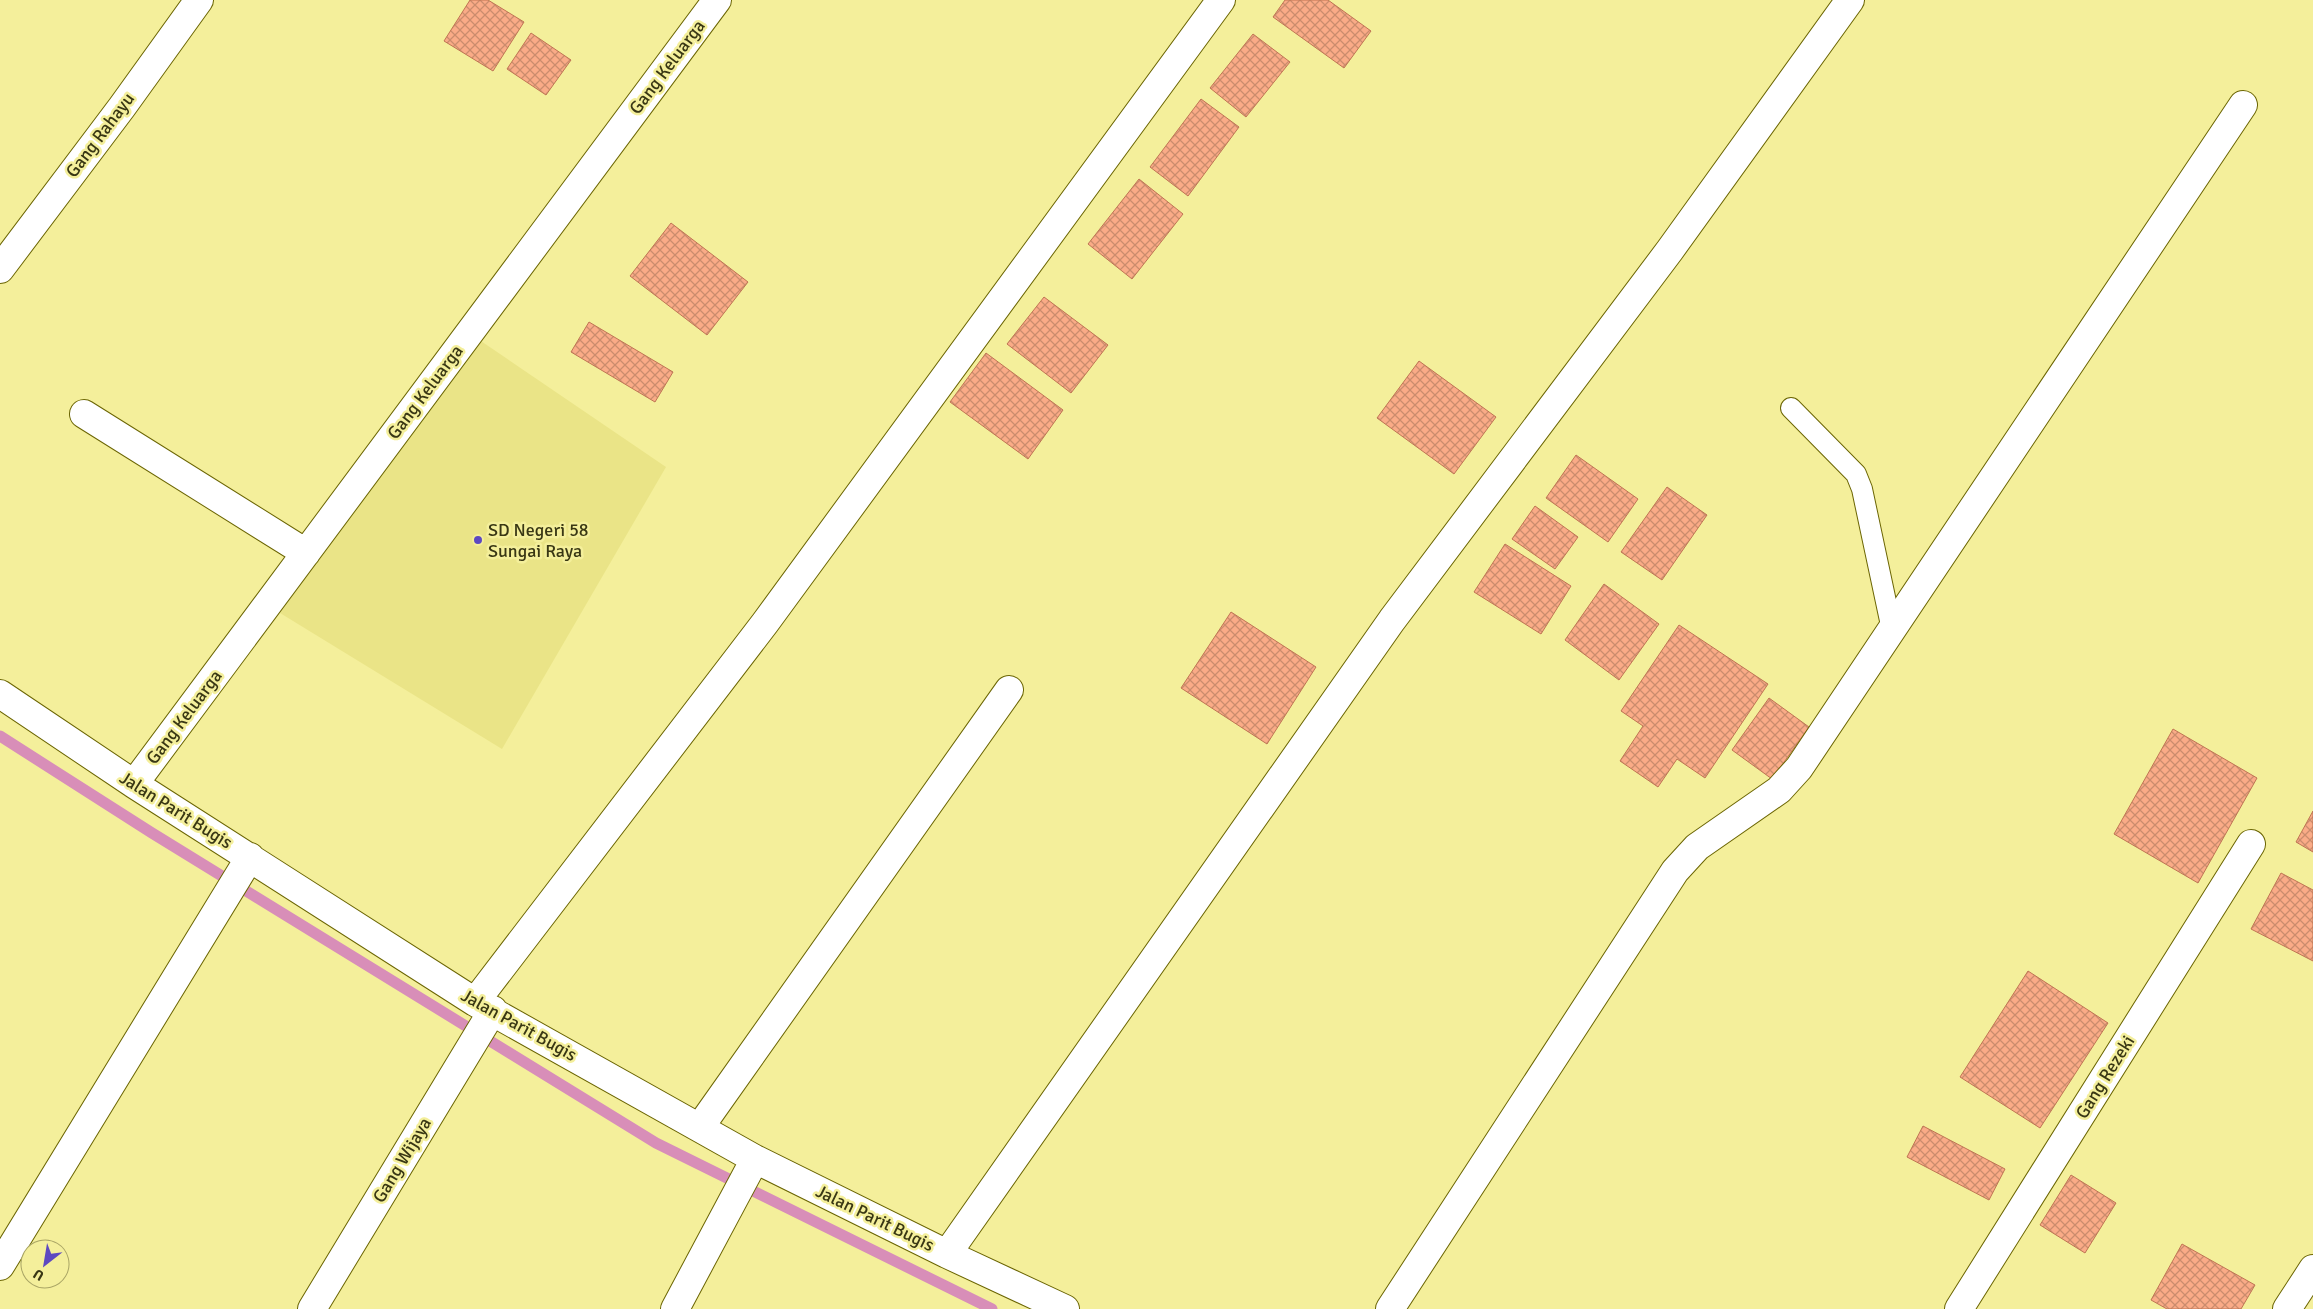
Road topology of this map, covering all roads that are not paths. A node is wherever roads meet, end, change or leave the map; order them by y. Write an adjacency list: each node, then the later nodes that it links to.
1 (199, 0): 6 (street, Gang Rahayu)
2 (717, 0): 9 (street, Gang Keluarga)
3 (1221, 0): 16 (street, Gang Wijaya)
4 (1850, 0): 19 (street)
5 (2243, 105): 10 (street)
6 (0, 269)
7 (1791, 408): 10 (lane)
8 (84, 414): 9 (street)
9 (306, 553): 13 (street, Gang Keluarga)
10 (1892, 630): 25 (street)
11 (1009, 690): 17 (street)
12 (0, 694): 13 (street, Jalan Parit Bugis)
13 (134, 784): 15 (street, Jalan Parit Bugis)
14 (2251, 844): 26 (street, Gang Rezeki)
15 (250, 857): 16 (street, Jalan Parit Bugis); 20 (street)
16 (484, 1006): 17 (street, Jalan Parit Bugis); 22 (street, Gang Wijaya)
17 (700, 1127): 18 (street, Jalan Parit Bugis)
18 (755, 1159): 19 (street, Jalan Parit Bugis); 23 (street)
19 (947, 1254): 24 (street, Jalan Parit Bugis)
20 (0, 1266)
21 (2313, 1269): 27 (street)
22 (312, 1309)
23 (675, 1309)
24 (1065, 1309)
25 (1390, 1309)
26 (1959, 1309)
27 (2288, 1309)

